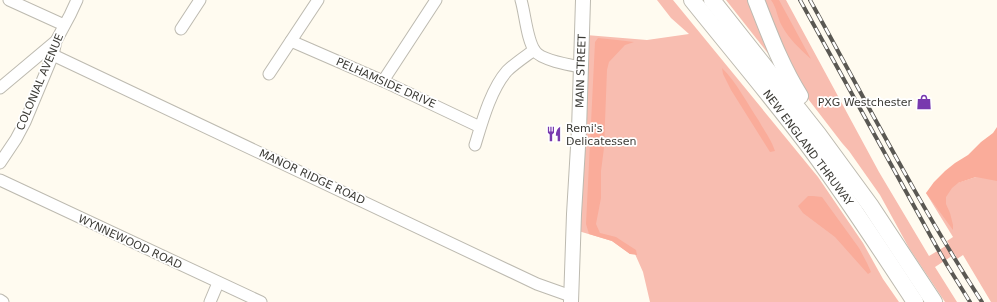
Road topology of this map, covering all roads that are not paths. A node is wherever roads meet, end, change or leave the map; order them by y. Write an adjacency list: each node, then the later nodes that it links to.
1 (9, 0): 11 (street)
2 (77, 0): 11 (street, COLONIAL AVENUE)
3 (200, 0): 12 (street)
4 (318, 0): 14 (street)
5 (436, 0): 19 (street)
6 (521, 0): 15 (street)
7 (583, 0): 17 (main road, MAIN STREET)
8 (692, 0): 26 (highway, NEW ENGLAND THRUWAY)
9 (712, 0): 25 (highway, NEW ENGLAND THRUWAY)
10 (756, 0): 25 (highway)
11 (64, 25): 13 (street, COLONIAL AVENUE)
12 (181, 29)
13 (56, 41): 16 (street, COLONIAL AVENUE); 20 (street)
14 (291, 41): 18 (street); 19 (street, PELHAMSIDE DRIVE)
15 (534, 50): 17 (street); 21 (street)
16 (53, 55): 23 (street, COLONIAL AVENUE); 28 (street, MANOR RIDGE ROAD)
17 (581, 67): 28 (main road, MAIN STREET)
18 (269, 74)
19 (383, 81): 21 (street, PELHAMSIDE DRIVE)
20 (0, 88)
21 (480, 127): 22 (street)
22 (475, 145)
23 (0, 163)
24 (0, 180): 27 (street, WYNNEWOOD ROAD)
25 (870, 205): 26 (highway, NEW ENGLAND THRUWAY)
26 (893, 255): 29 (highway, NEW ENGLAND THRUWAY)
27 (218, 283): 32 (street); 33 (street, WYNNEWOOD ROAD)
28 (571, 297)
29 (922, 299)
30 (0, 300): 31 (street)
31 (4, 302)
32 (210, 302)
33 (261, 302)

